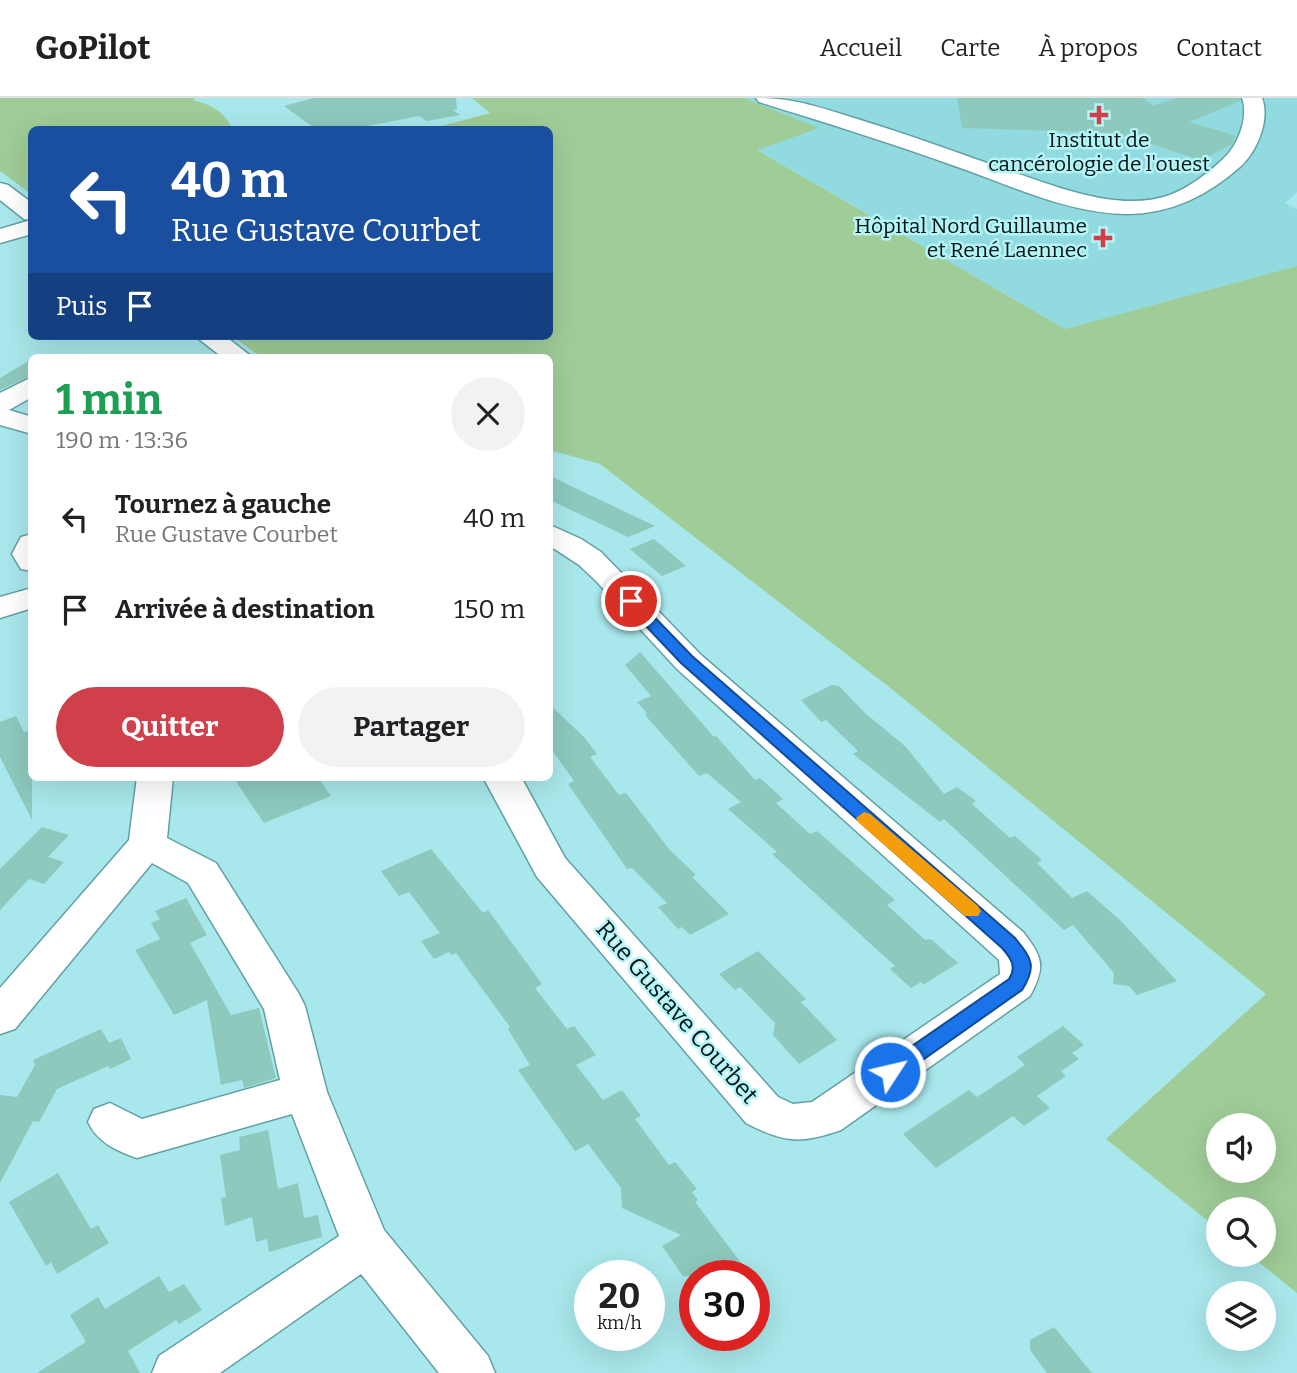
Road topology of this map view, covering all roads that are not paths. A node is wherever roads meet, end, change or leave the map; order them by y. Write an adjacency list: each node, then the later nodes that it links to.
1 (766, 98): 2 (street)
2 (1252, 98)
3 (0, 190): 4 (street)
4 (28, 211)
5 (28, 228): 6 (street)
6 (0, 236)
7 (214, 340): 8 (street)
8 (235, 354)
9 (28, 386): 10 (street)
10 (0, 404)
11 (0, 416): 12 (street)
12 (28, 425)
13 (553, 535): 17 (street, Rue Gustave Courbet)
14 (28, 598): 15 (street)
15 (0, 608)
16 (155, 781): 18 (street)
17 (504, 781)
18 (147, 844): 19 (street); 20 (street)
19 (0, 1017)
20 (305, 1092): 21 (street); 22 (street)
21 (110, 1122)
22 (366, 1244): 23 (street); 24 (street)
23 (177, 1373)
24 (470, 1373)

